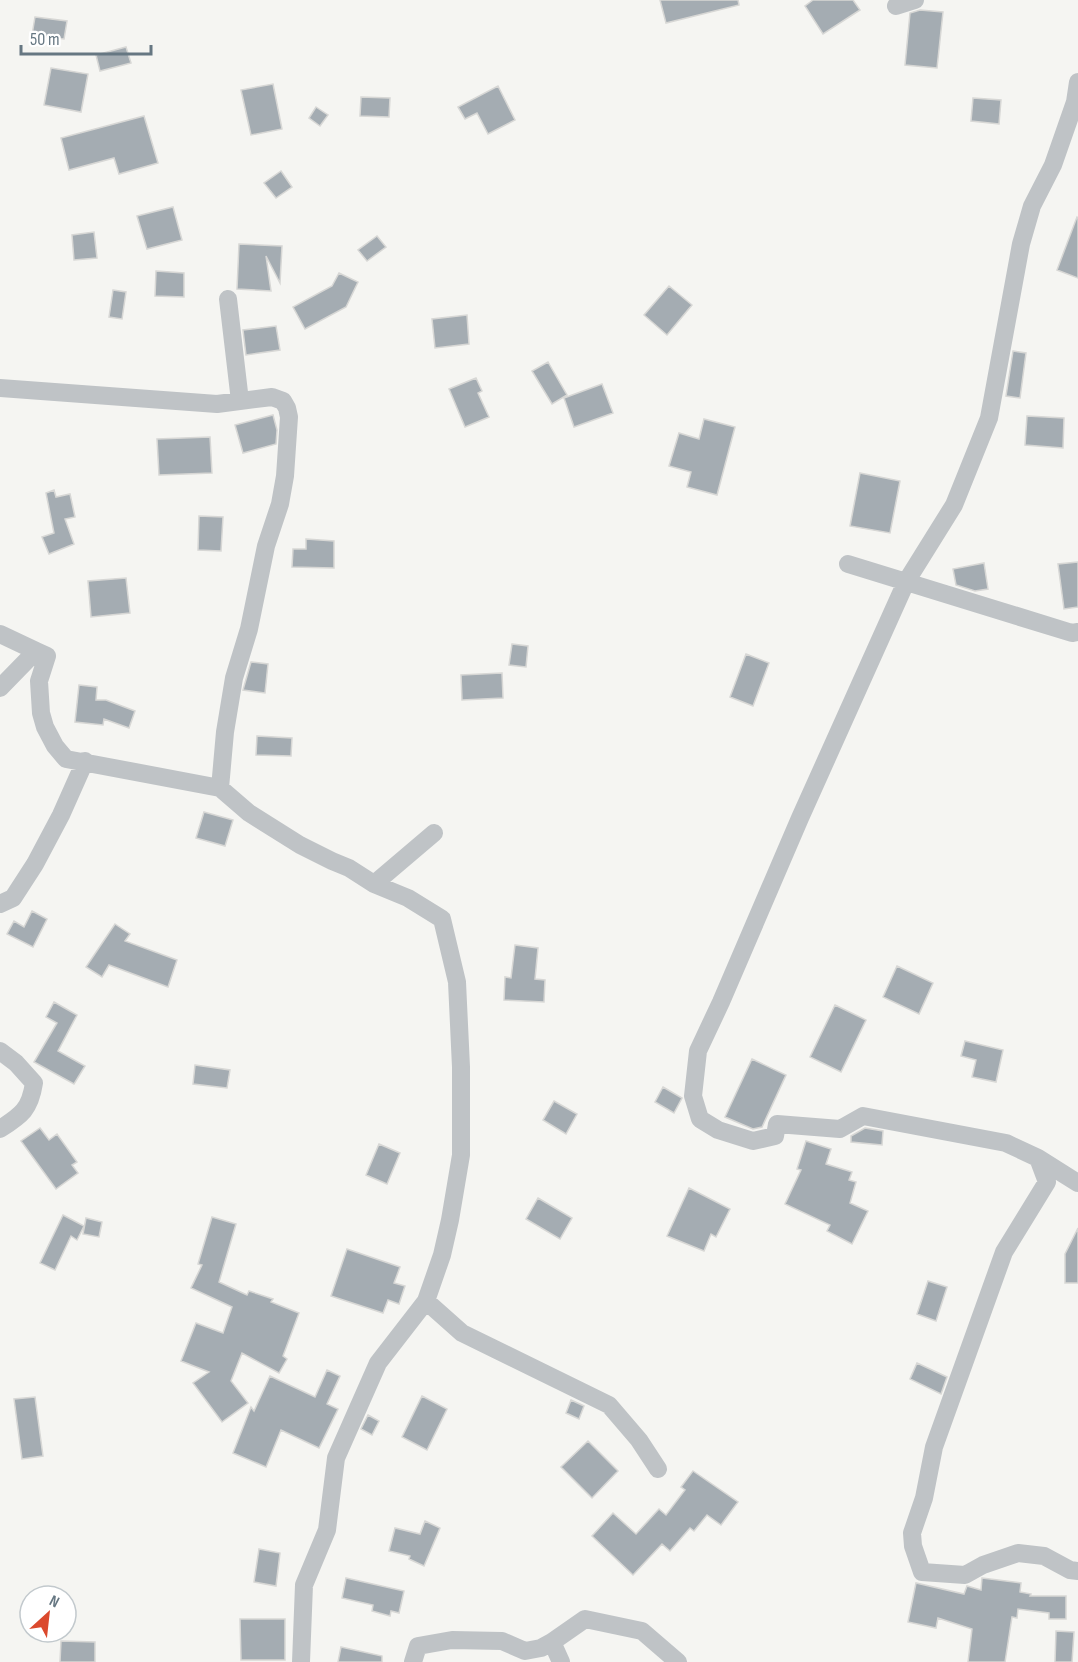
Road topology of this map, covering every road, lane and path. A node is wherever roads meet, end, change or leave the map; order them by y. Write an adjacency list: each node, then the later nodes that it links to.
1 (915, 0): 2 (street)
2 (896, 6)
3 (1078, 82): 8 (street)
4 (228, 299): 6 (street)
5 (0, 388): 6 (street)
6 (240, 401): 14 (street)
7 (848, 564): 8 (street)
8 (906, 582): 9 (street); 20 (street)
9 (1078, 632)
10 (0, 634): 11 (street)
11 (36, 651): 12 (street); 13 (street)
12 (0, 688)
13 (85, 761): 14 (street); 17 (street)
14 (220, 788): 16 (street)
15 (434, 833): 16 (street)
16 (374, 884): 22 (street)
17 (0, 904)
18 (0, 1052): 19 (street)
19 (0, 1129)
20 (1038, 1158): 21 (street); 24 (street)
21 (1078, 1183)
22 (426, 1301): 23 (street); 26 (street)
23 (658, 1469)
24 (1078, 1571)
25 (552, 1642): 27 (street); 28 (street); 29 (street)
26 (301, 1662)
27 (412, 1662)
28 (561, 1662)
29 (678, 1662)

